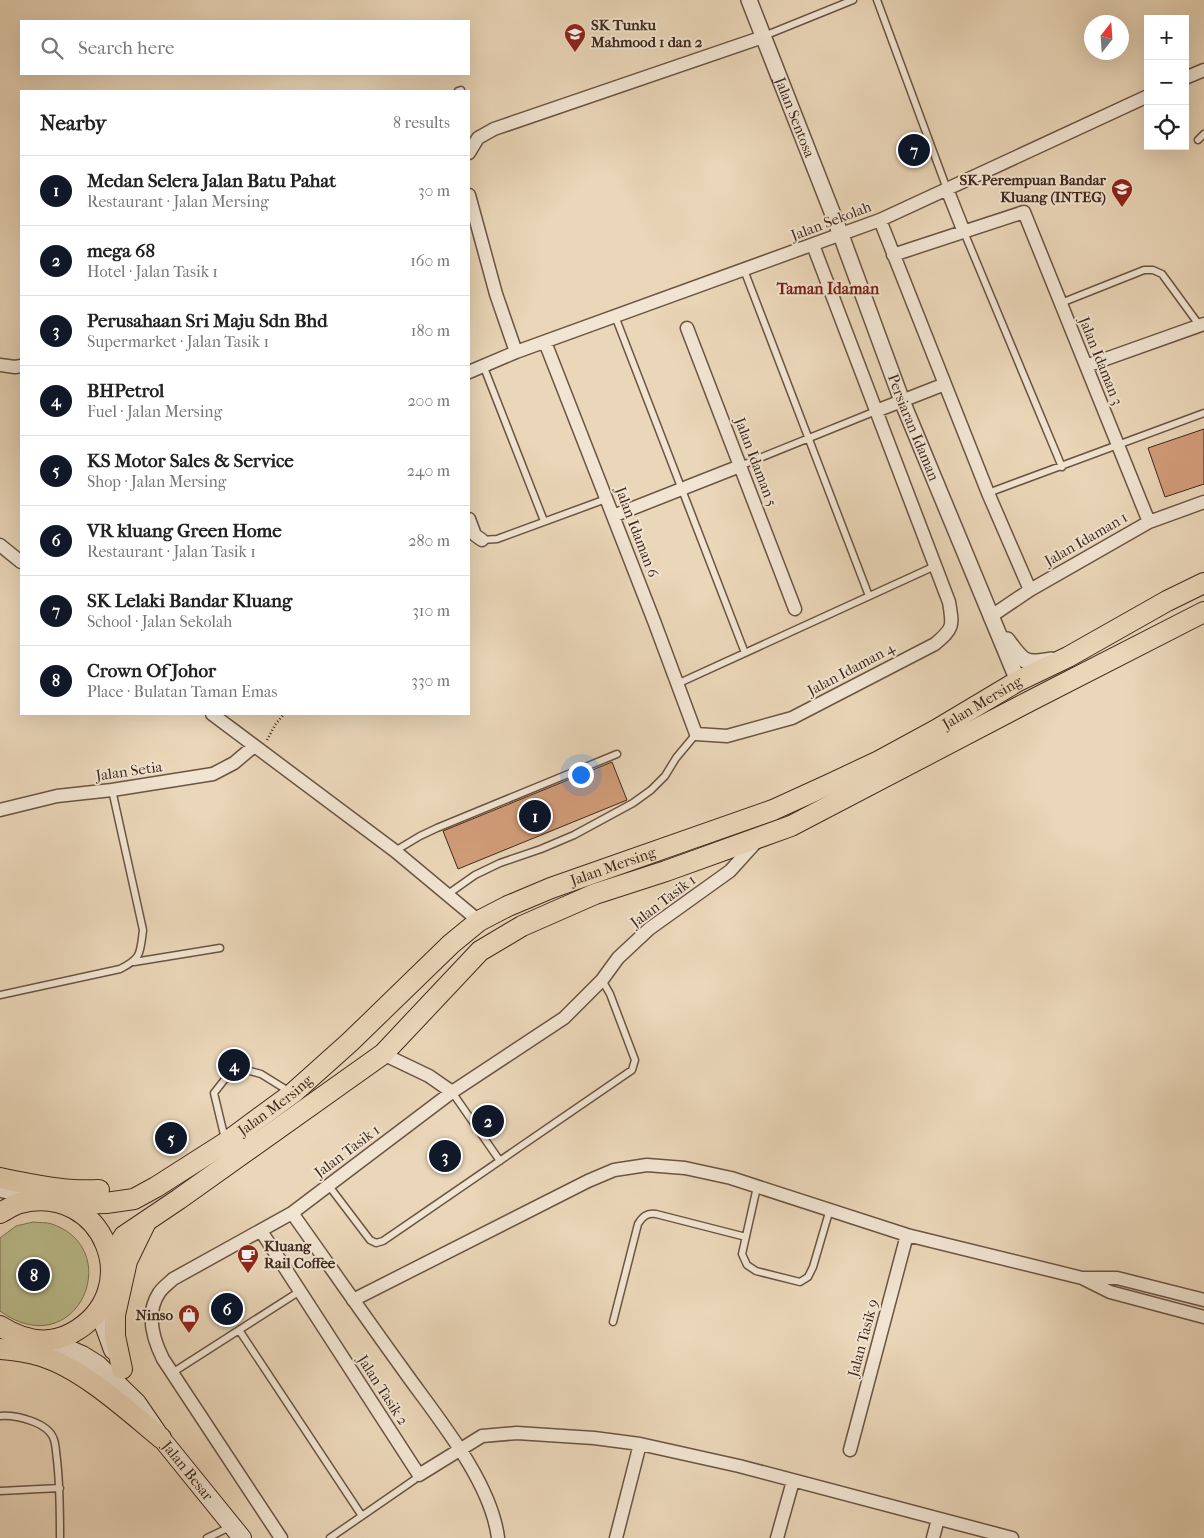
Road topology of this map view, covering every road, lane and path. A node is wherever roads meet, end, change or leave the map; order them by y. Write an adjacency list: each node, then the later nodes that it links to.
1 (749, 0): 4 (street, Jalan Sentosa)
2 (853, 0): 4 (lane)
3 (877, 0): 11 (lane)
4 (763, 37): 10 (street); 15 (street, Jalan Sentosa)
5 (1204, 70): 6 (street)
6 (1189, 76)
7 (1144, 98): 11 (street, Jalan Sekolah)
8 (1204, 134): 9 (lane)
9 (1198, 140)
10 (470, 151)
11 (947, 189): 13 (street, Jalan Sekolah); 14 (street)
12 (470, 200): 24 (street)
13 (880, 220): 15 (street, Jalan Sekolah); 17 (street)
14 (964, 232): 17 (street); 19 (street, Jalan Idaman 3); 37 (lane)
15 (841, 235): 16 (street, Jalan Sekolah); 31 (street, Persiaran Idaman)
16 (813, 245): 18 (street, Jalan Sekolah); 32 (street, Jalan Idaman 4)
17 (893, 255): 30 (street)
18 (744, 270): 20 (street, Jalan Sekolah); 34 (lane)
19 (1061, 303): 21 (lane); 28 (street, Jalan Idaman 3)
20 (615, 316): 23 (street, Jalan Sekolah); 38 (lane)
21 (1202, 325): 28 (street)
22 (687, 328): 36 (street, Jalan Idaman 5)
23 (545, 342): 24 (street, Jalan Sekolah); 40 (street, Jalan Idaman 6)
24 (516, 352): 26 (street, Jalan Sekolah)
25 (0, 365): 27 (street)
26 (483, 365): 29 (street, Jalan Sekolah); 44 (lane)
27 (20, 366)
28 (1086, 366): 35 (street, Jalan Idaman 3)
29 (470, 372)
30 (945, 384): 31 (street); 39 (street)
31 (902, 401): 32 (street); 55 (street, Persiaran Idaman)
32 (876, 411): 34 (lane); 49 (street, Jalan Idaman 4)
33 (1204, 413): 35 (lane)
34 (808, 438): 36 (lane); 52 (lane)
35 (1118, 445): 37 (lane); 45 (street, Jalan Idaman 3)
36 (740, 466): 38 (street); 53 (street, Jalan Idaman 5)
37 (1062, 467): 39 (lane)
38 (682, 489): 42 (street); 56 (lane)
39 (988, 493): 51 (street)
40 (606, 499): 42 (street, Jalan Idaman 6); 44 (lane)
41 (1204, 502): 45 (street, Jalan Idaman 1)
42 (613, 516): 59 (street, Jalan Idaman 6)
43 (470, 522): 46 (street)
44 (544, 522): 46 (lane)
45 (1149, 522): 51 (street, Jalan Idaman 1)
46 (482, 540)
47 (0, 545): 48 (street)
48 (20, 561)
49 (935, 566): 52 (lane); 62 (street, Jalan Idaman 4)
50 (1204, 583): 57 (highway, Jalan Mersing)
51 (1030, 590): 55 (street, Jalan Idaman 1)
52 (869, 596): 56 (lane)
53 (796, 609)
54 (1204, 612): 67 (highway)
55 (990, 617): 57 (street, Persiaran Idaman); 58 (street, Persiaran Idaman)
56 (745, 653): 59 (lane)
57 (1068, 657): 58 (highway, Jalan Mersing)
58 (1018, 681): 70 (highway, Jalan Mersing)
59 (677, 684): 62 (street, Jalan Idaman 6)
60 (213, 715): 63 (street)
61 (283, 715): 63 (path)
62 (696, 734): 69 (lane)
63 (259, 750): 65 (street, Jalan Setia); 68 (street)
64 (617, 754): 68 (lane)
65 (112, 790): 66 (street, Jalan Setia); 72 (lane)
66 (0, 810)
67 (760, 837): 73 (street, Jalan Tasik 1); 75 (highway)
68 (394, 851): 69 (street)
69 (448, 894): 70 (street)
70 (479, 921): 77 (highway, Jalan Mersing)
71 (220, 948): 72 (lane)
72 (134, 962): 74 (lane)
73 (602, 980): 76 (street, Jalan Tasik 1); 79 (lane)
74 (0, 995)
75 (383, 1054): 76 (street); 90 (highway)
76 (452, 1092): 79 (lane); 82 (street, Jalan Tasik 1)
77 (293, 1093): 78 (highway, Jalan Mersing); 78 (lane)
78 (226, 1143): 80 (highway, Jalan Mersing)
79 (500, 1161): 82 (lane)
80 (181, 1172): 81 (highway); 86 (highway, Jalan Mersing)
81 (0, 1178)
82 (328, 1186): 89 (street, Jalan Tasik 1)
83 (757, 1187): 87 (street); 93 (lane); 97 (street)
84 (0, 1189): 85 (street)
85 (42, 1200): 86 (highway); 88 (highway)
86 (66, 1204): 94 (highway)
87 (830, 1209): 92 (street); 93 (lane)
88 (0, 1213)
89 (292, 1214): 91 (street, Jalan Tasik 1); 97 (street)
90 (147, 1220): 94 (highway); 106 (highway)
91 (261, 1231): 96 (street, Jalan Tasik 2); 107 (street, Jalan Tasik 1)
92 (907, 1234): 95 (street); 113 (street, Jalan Tasik 9)
93 (746, 1237): 101 (lane)
94 (112, 1261): 99 (highway)
95 (1082, 1278): 98 (street); 100 (street)
96 (300, 1291): 103 (lane); 114 (street, Jalan Tasik 2)
97 (353, 1300): 112 (street)
98 (1204, 1300)
99 (99, 1311): 104 (highway); 106 (main road, Jalan Besar)
100 (1204, 1317)
101 (613, 1322)
102 (0, 1326): 104 (highway)
103 (239, 1330): 107 (lane); 118 (lane)
104 (47, 1340): 108 (main road, Jalan Besar)
105 (0, 1348): 110 (highway)
106 (122, 1369): 108 (main road, Jalan Besar)
107 (172, 1373): 123 (street, Jalan Tasik 1)
108 (137, 1403): 110 (main road, Jalan Besar)
109 (0, 1416): 116 (lane)
110 (161, 1438): 120 (main road, Jalan Besar)
111 (640, 1444): 112 (street); 115 (street); 126 (street)
112 (460, 1450): 114 (street); 125 (street)
113 (850, 1450)
114 (419, 1475): 118 (lane)
115 (793, 1481): 119 (street); 127 (street)
116 (60, 1488): 117 (lane); 121 (lane)
117 (0, 1491)
118 (362, 1516): 124 (lane)
119 (938, 1519): 128 (street); 129 (street)
120 (236, 1532): 122 (lane)
121 (60, 1538)
122 (207, 1538)
123 (281, 1538)
124 (330, 1538)
125 (498, 1538)
126 (616, 1538)
127 (777, 1538)
128 (933, 1538)
129 (1012, 1538)

